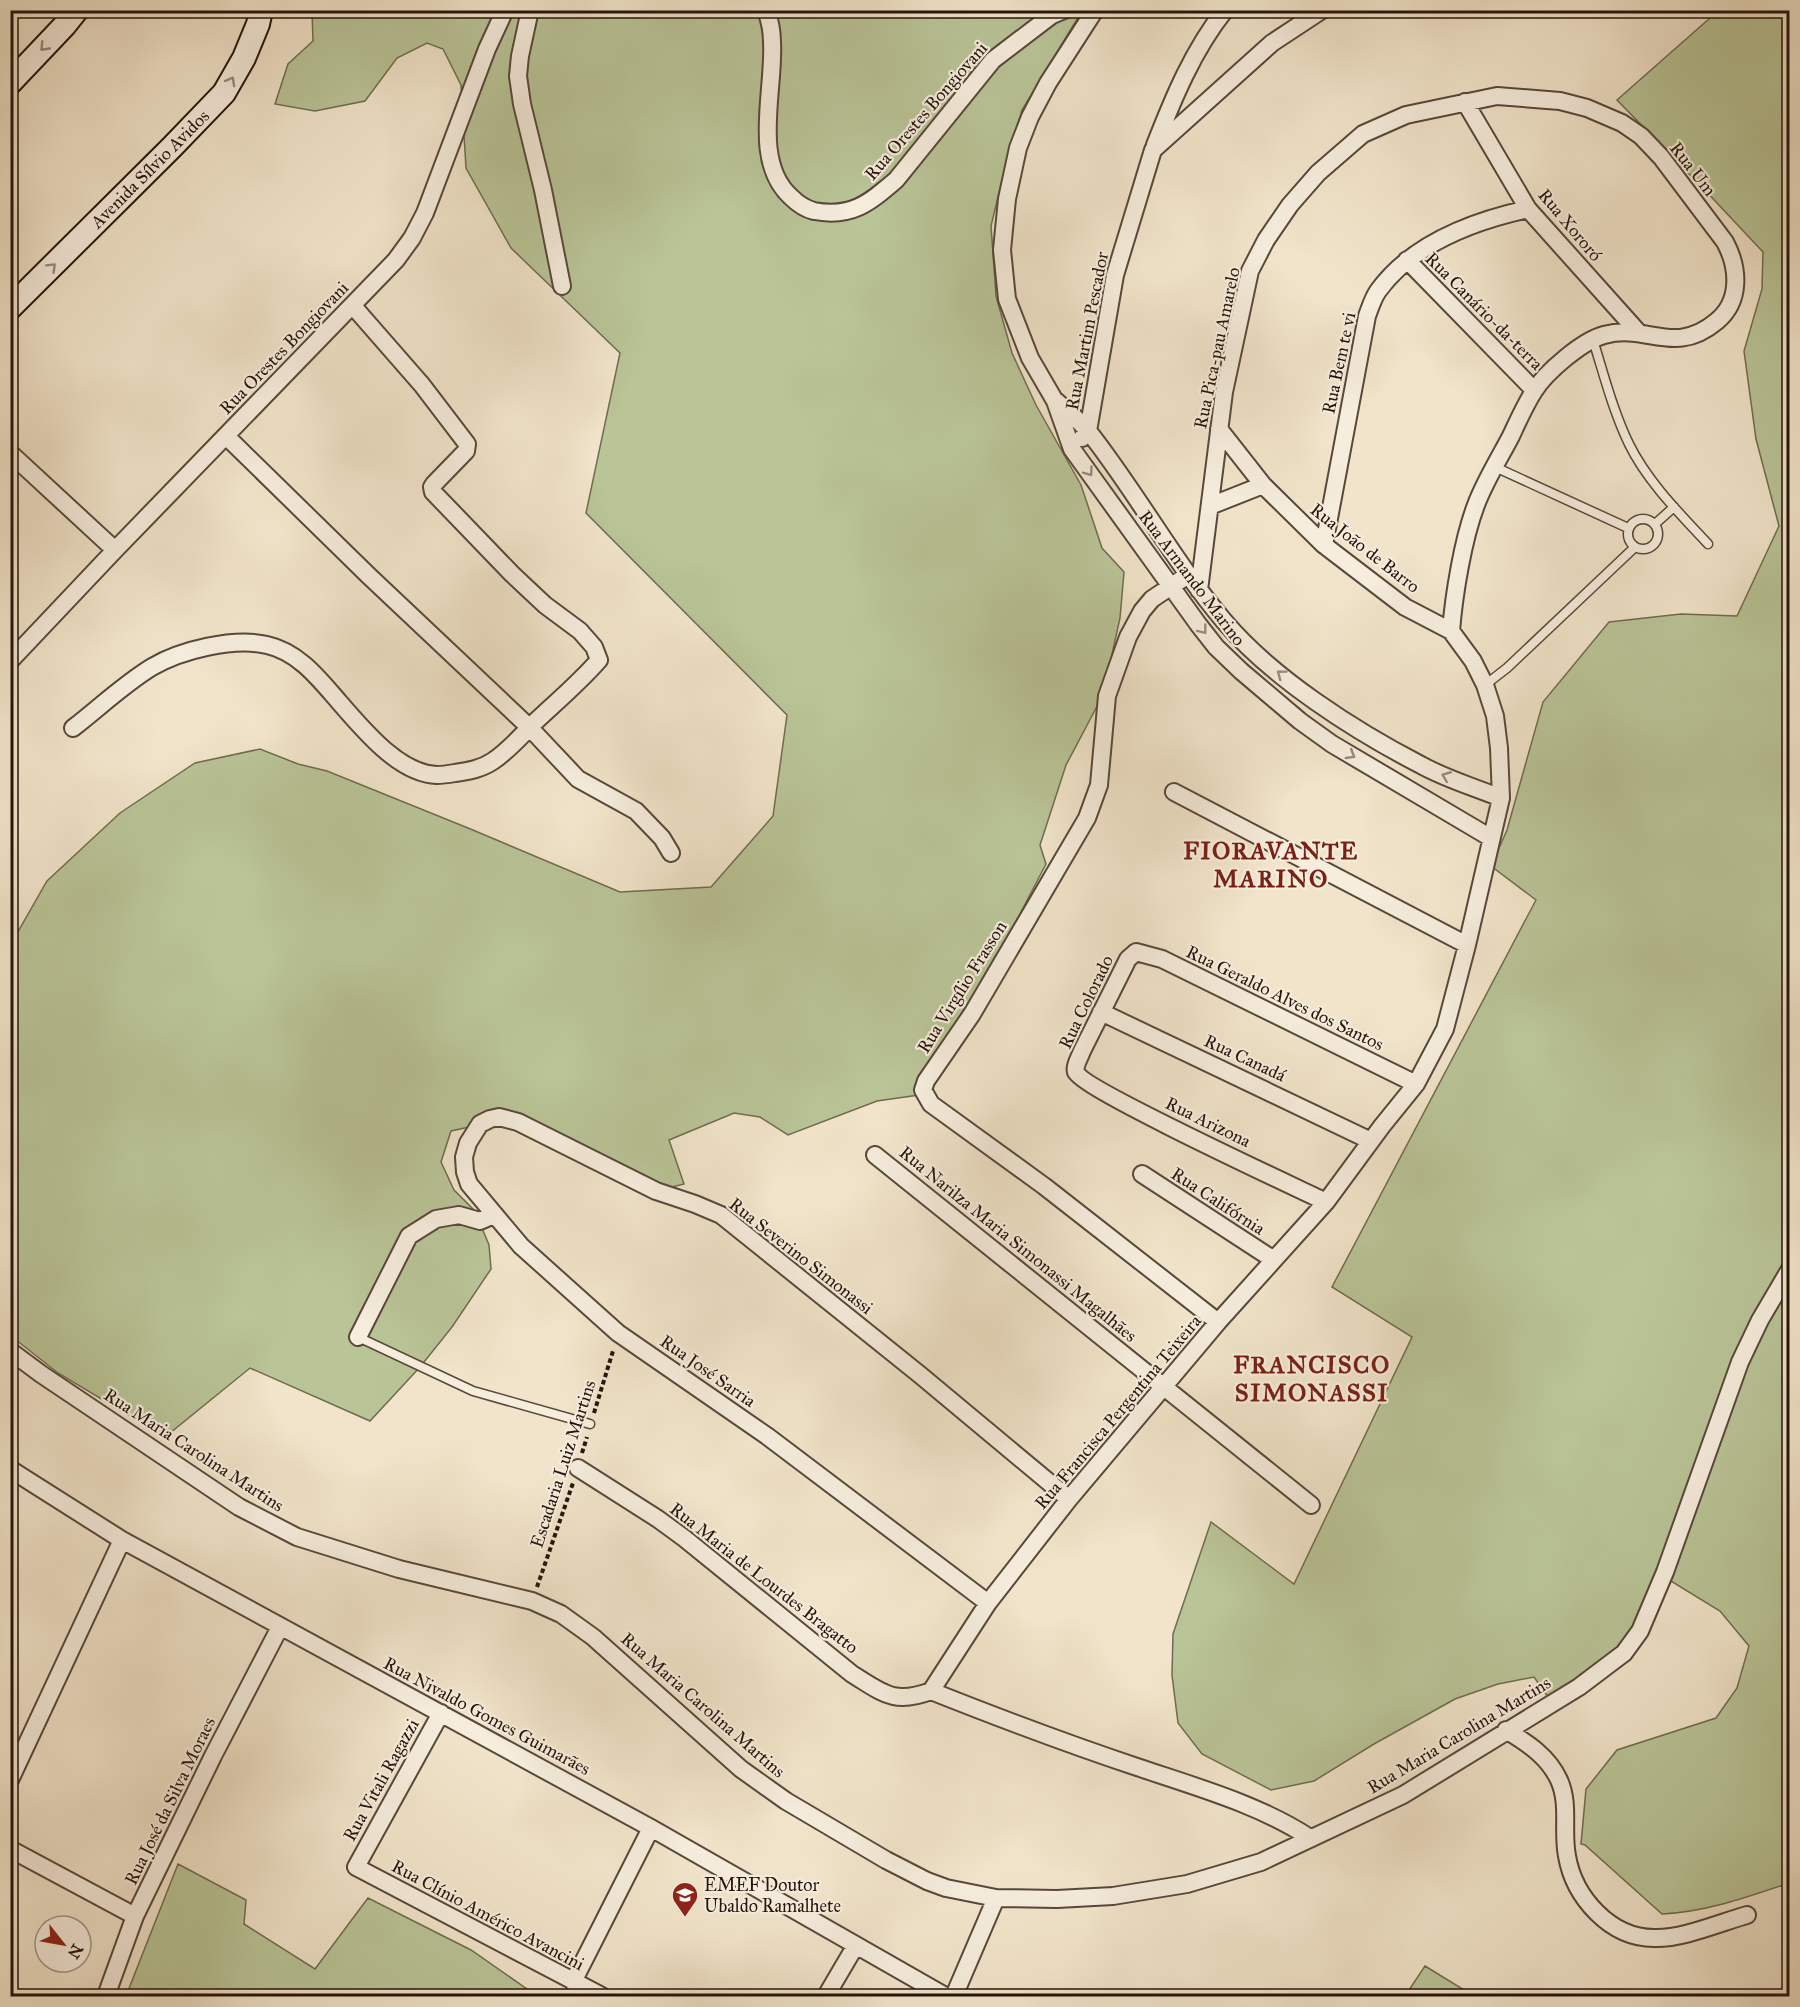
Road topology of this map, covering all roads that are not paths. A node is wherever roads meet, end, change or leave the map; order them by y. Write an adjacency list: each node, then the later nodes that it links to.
1 (76, 10): 10 (main road, one-way to 10)
2 (261, 10): 18 (main road, Avenida Sílvio Avidos, one-way to 2)
3 (505, 10): 17 (street, Rua Orestes Bongiovani)
4 (530, 10): 16 (street)
5 (766, 10): 6 (street, Rua Orestes Bongiovani)
6 (1064, 10)
7 (1095, 10): 22 (street, Rua Armando Marino)
8 (1225, 10): 13 (street, Rua Martim Pescador)
9 (1322, 10): 13 (street)
10 (10, 83)
11 (1465, 102): 12 (street, Rua Pica-pau Amarelo); 14 (street, Rua Xororó); 23 (street, Rua Pica-pau Amarelo)
12 (1587, 108): 19 (street, Rua Um)
13 (1154, 150): 24 (street, Rua Martim Pescador)
14 (1528, 209): 15 (street, Rua Bem te vi); 19 (street, Rua Xororó)
15 (1407, 260): 21 (street, Rua Canário-da-terra); 35 (street, Rua Bem te vi)
16 (562, 286)
17 (353, 306): 25 (street, Rua Orestes Bongiovani); 44 (street)
18 (10, 308)
19 (1639, 333): 20 (street)
20 (1593, 340): 21 (street); 31 (lane)
21 (1534, 390): 28 (street)
22 (1055, 401): 24 (street, Rua Armando Marino); 26 (street, Rua Armando Marino)
23 (1219, 429): 29 (street, Rua João de Barro); 30 (street, Rua Pica-pau Amarelo)
24 (1088, 431): 26 (street, Rua Martim Pescador); 38 (street, Rua Armando Marino)
25 (226, 436): 37 (street, Rua Orestes Bongiovani); 44 (street)
26 (1072, 449): 39 (street, Rua Armando Marino, one-way to 39)
27 (10, 453): 37 (street)
28 (1494, 467): 33 (lane); 41 (street)
29 (1263, 485): 30 (street); 35 (street, Rua João de Barro)
30 (1210, 506): 40 (street, Rua Pica-pau Amarelo)
31 (1674, 507): 32 (lane); 34 (lane)
32 (1655, 524): 33 (lane); 36 (lane)
33 (1628, 528): 36 (lane)
34 (1708, 544)
35 (1324, 545): 41 (street, Rua João de Barro)
36 (1635, 547): 43 (lane)
37 (115, 550): 42 (street, Rua Orestes Bongiovani)
38 (1188, 575): 39 (street, Rua Virgílio Frasson); 40 (street, Rua Armando Marino)
39 (1170, 586): 48 (street, Rua Armando Marino, one-way to 48); 63 (street, Rua Virgílio Frasson)
40 (1199, 590): 47 (street, Rua Armando Marino, one-way to 40)
41 (1451, 631): 43 (street, Rua Francisca Pergentina Teixeira)
42 (10, 661)
43 (1485, 685): 47 (street, Rua Francisca Pergentina Teixeira)
44 (530, 727): 45 (street); 49 (street)
45 (73, 728)
46 (1174, 792): 50 (street)
47 (1501, 798): 48 (street, Rua Francisca Pergentina Teixeira)
48 (1491, 838): 50 (street, Rua Francisca Pergentina Teixeira)
49 (671, 853)
50 (1467, 945): 54 (street, Rua Francisca Pergentina Teixeira)
51 (1136, 952): 52 (street, Rua Colorado); 54 (street, Rua Geraldo Alves dos Santos)
52 (1101, 1012): 53 (street, Rua Colorado); 56 (street, Rua Canadá)
53 (1076, 1073): 59 (street, Rua Arizona)
54 (1416, 1084): 56 (street, Rua Francisca Pergentina Teixeira)
55 (474, 1131): 60 (street, Rua José Sarria); 70 (street, Rua Severino Simonassi)
56 (1371, 1141): 59 (street, Rua Francisca Pergentina Teixeira)
57 (876, 1155): 66 (street, Rua Narilza Maria Simonassi Magalhães)
58 (1142, 1174): 61 (street, Rua Califórnia)
59 (1326, 1202): 61 (street, Rua Francisca Pergentina Teixeira)
60 (494, 1215): 64 (street); 73 (street, Rua José Sarria)
61 (1274, 1260): 63 (street, Rua Francisca Pergentina Teixeira)
62 (1790, 1269): 77 (street, Rua Maria Carolina Martins)
63 (1218, 1322): 66 (street, Rua Francisca Pergentina Teixeira)
64 (358, 1337): 67 (lane)
65 (10, 1351): 83 (street, Rua Maria Carolina Martins)
66 (1164, 1387): 70 (street, Rua Francisca Pergentina Teixeira); 71 (street, Rua Narilza Maria Simonassi Magalhães)
67 (590, 1424)
68 (578, 1468): 75 (street, Rua Maria de Lourdes Bragatto)
69 (10, 1469): 72 (street, Rua Nivaldo Gomes Guimarães)
70 (1069, 1499): 73 (street, Rua Francisca Pergentina Teixeira)
71 (1311, 1505)
72 (122, 1540): 74 (street, Rua Nivaldo Gomes Guimarães); 78 (street)
73 (988, 1603): 75 (street, Rua Francisca Pergentina Teixeira)
74 (280, 1627): 76 (street, Rua Nivaldo Gomes Guimarães); 85 (street, Rua José da Silva Moraes)
75 (931, 1691): 80 (street)
76 (441, 1713): 79 (street, Rua Nivaldo Gomes Guimarães); 82 (street, Rua Vitali Ragazzi)
77 (1506, 1730): 80 (street, Rua Maria Carolina Martins); 84 (street)
78 (10, 1780)
79 (651, 1828): 86 (street, Rua Nivaldo Gomes Guimarães); 87 (street)
80 (1310, 1838): 83 (street, Rua Maria Carolina Martins)
81 (10, 1850): 85 (street)
82 (356, 1867): 87 (street, Rua Clínio Américo Avancini)
83 (996, 1898): 92 (street)
84 (1747, 1915)
85 (135, 1916): 88 (street, Rua José da Silva Moraes)
86 (856, 1945): 90 (street); 91 (street, Rua Nivaldo Gomes Guimarães)
87 (573, 1982): 89 (street, Rua Clínio Américo Avancini)
88 (106, 1996)
89 (602, 1996)
90 (826, 1996)
91 (945, 1996)
92 (954, 1996)

